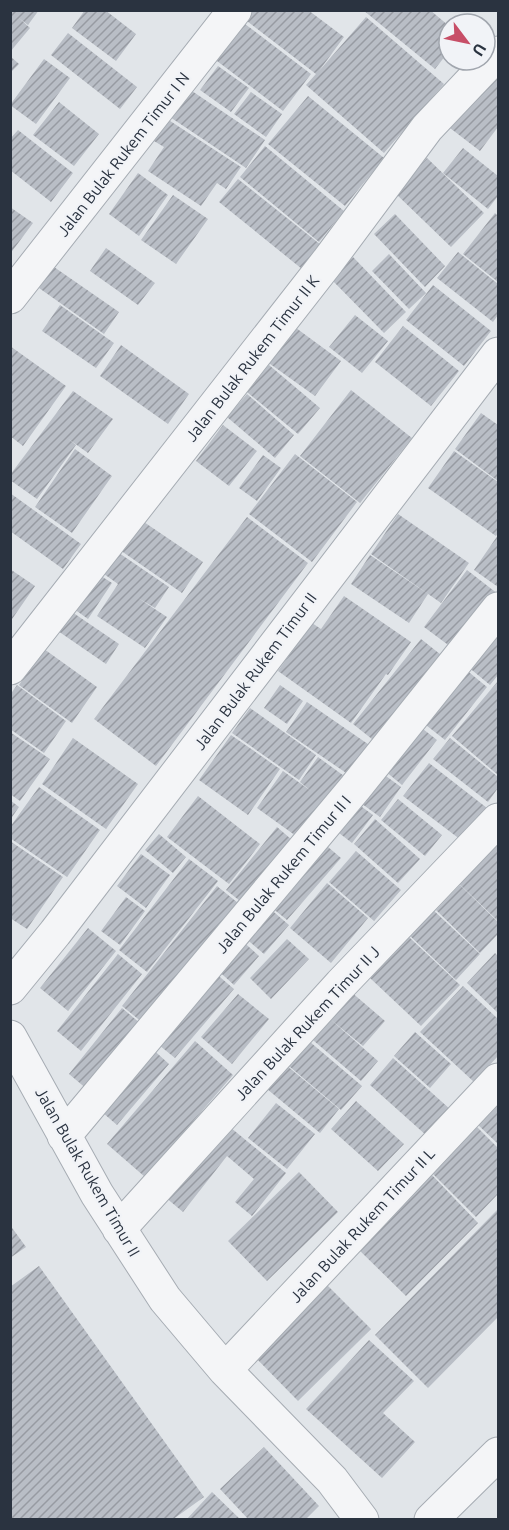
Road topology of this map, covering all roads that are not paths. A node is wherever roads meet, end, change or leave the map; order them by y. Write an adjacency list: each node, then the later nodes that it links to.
1 (235, 10): 3 (street, Jalan Bulak Rukem Timur I N)
2 (498, 53): 6 (street, Jalan Bulak Rukem Timur II K)
3 (10, 297)
4 (498, 354): 8 (street, Jalan Bulak Rukem Timur II)
5 (498, 609): 11 (street, Jalan Bulak Rukem Timur II I)
6 (10, 668)
7 (498, 820): 12 (street, Jalan Bulak Rukem Timur II J)
8 (10, 988)
9 (10, 1037): 11 (street, Jalan Bulak Rukem Timur II)
10 (498, 1080): 13 (street, Jalan Bulak Rukem Timur II L)
11 (64, 1136): 12 (street, Jalan Bulak Rukem Timur II)
12 (119, 1228): 13 (street, Jalan Bulak Rukem Timur II)
13 (225, 1370): 15 (street, Jalan Bulak Rukem Timur II)
14 (498, 1454): 16 (street)
15 (362, 1520)
16 (430, 1520)

